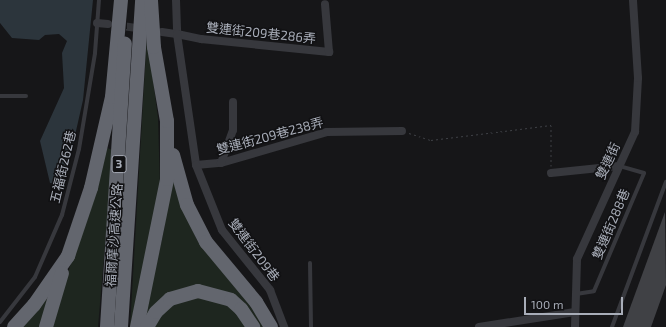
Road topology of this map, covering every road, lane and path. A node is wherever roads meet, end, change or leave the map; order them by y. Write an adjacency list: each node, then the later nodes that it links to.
1 (98, 0): 9 (lane, 五福街262巷)
2 (121, 0): 23 (highway)
3 (127, 0): 30 (highway, 福爾摩沙高速公路 / 3)
4 (142, 0): 31 (highway, 福爾摩沙高速公路 / 3)
5 (151, 0): 16 (highway)
6 (176, 0): 12 (street)
7 (633, 0): 20 (street, 雙連街)
8 (325, 4): 12 (street, 雙連街209巷286弄)
9 (97, 23): 10 (street); 27 (lane, 五福街262巷)
10 (108, 24)
11 (162, 32): 12 (street)
12 (177, 34): 19 (street)
13 (0, 96): 14 (lane)
14 (26, 96)
15 (233, 102): 18 (street)
16 (166, 121): 32 (highway); 35 (highway)
17 (402, 131): 18 (street, 雙連街209巷238弄); 21 (path)
18 (221, 163): 19 (street, 雙連街209巷238弄)
19 (196, 165): 36 (street, 雙連街209巷)
20 (619, 166): 21 (street); 25 (street, 雙連街); 25 (lane, 雙連街288巷)
21 (551, 173)
22 (666, 182): 40 (lane)
23 (68, 256): 28 (highway); 29 (highway)
24 (310, 263): 37 (lane)
25 (576, 294): 26 (street, 雙連街)
26 (575, 312): 38 (street); 39 (street, 雙連街)
27 (0, 322)
28 (14, 327)
29 (46, 327)
30 (107, 327)
31 (121, 327)
32 (137, 327)
33 (147, 327): 34 (highway)
34 (253, 327)
35 (271, 327)
36 (284, 327)
37 (312, 327)
38 (479, 327)
39 (575, 327)
40 (612, 327)

